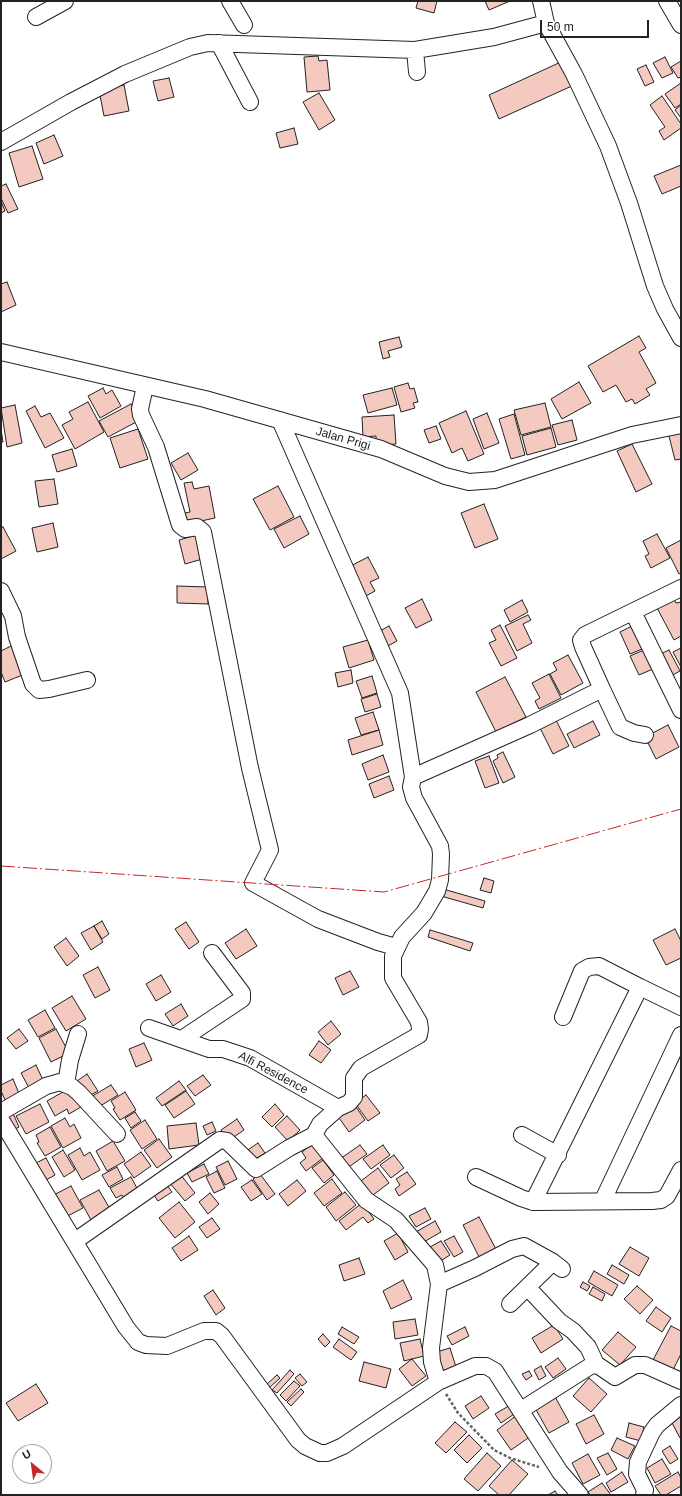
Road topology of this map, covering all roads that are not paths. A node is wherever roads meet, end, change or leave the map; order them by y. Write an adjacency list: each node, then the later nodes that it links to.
1 (65, 1): 5 (street)
2 (230, 1): 7 (street)
3 (541, 1): 6 (street)
4 (667, 1): 8 (street)
5 (36, 17)
6 (546, 23): 10 (street); 14 (street)
7 (244, 25)
8 (681, 25)
9 (220, 43): 10 (street); 12 (street); 13 (street)
10 (415, 50): 11 (street)
11 (417, 72)
12 (250, 102)
13 (1, 142)
14 (681, 338)
15 (1, 352): 16 (street, Jalan Prigi)
16 (145, 386): 17 (street, Jalan Prigi); 27 (street)
17 (280, 420): 18 (street, Jalan Prigi); 26 (street)
18 (681, 425)
19 (680, 591): 21 (street)
20 (1, 592): 22 (street)
21 (633, 612): 23 (street); 24 (street)
22 (88, 680)
23 (602, 689): 25 (street); 26 (street)
24 (681, 710)
25 (646, 735)
26 (413, 777): 27 (street)
27 (396, 947): 37 (street)
28 (212, 953): 35 (street)
29 (640, 987): 30 (street); 31 (street); 43 (street)
30 (681, 1007)
31 (563, 1017)
32 (149, 1028): 35 (street, Alfi Residence)
33 (78, 1034): 36 (street)
34 (681, 1035): 46 (street)
35 (182, 1039): 37 (street, Alfi Residence)
36 (66, 1084): 38 (street); 40 (street)
37 (338, 1108): 41 (street)
38 (1, 1112)
39 (1, 1120): 48 (street)
40 (117, 1134)
41 (314, 1135): 48 (street); 49 (street)
42 (522, 1135): 43 (street)
43 (558, 1155): 47 (street)
44 (681, 1170): 46 (street)
45 (476, 1177): 47 (street)
46 (603, 1200): 47 (street)
47 (533, 1202)
48 (75, 1241): 54 (street)
49 (439, 1284): 50 (street); 54 (street)
50 (528, 1288): 51 (street); 52 (street)
51 (510, 1304)
52 (596, 1364): 53 (street); 56 (street)
53 (681, 1380)
54 (438, 1382): 56 (street)
55 (681, 1405): 58 (street)
56 (520, 1410): 57 (street)
57 (580, 1495)
58 (644, 1495)

